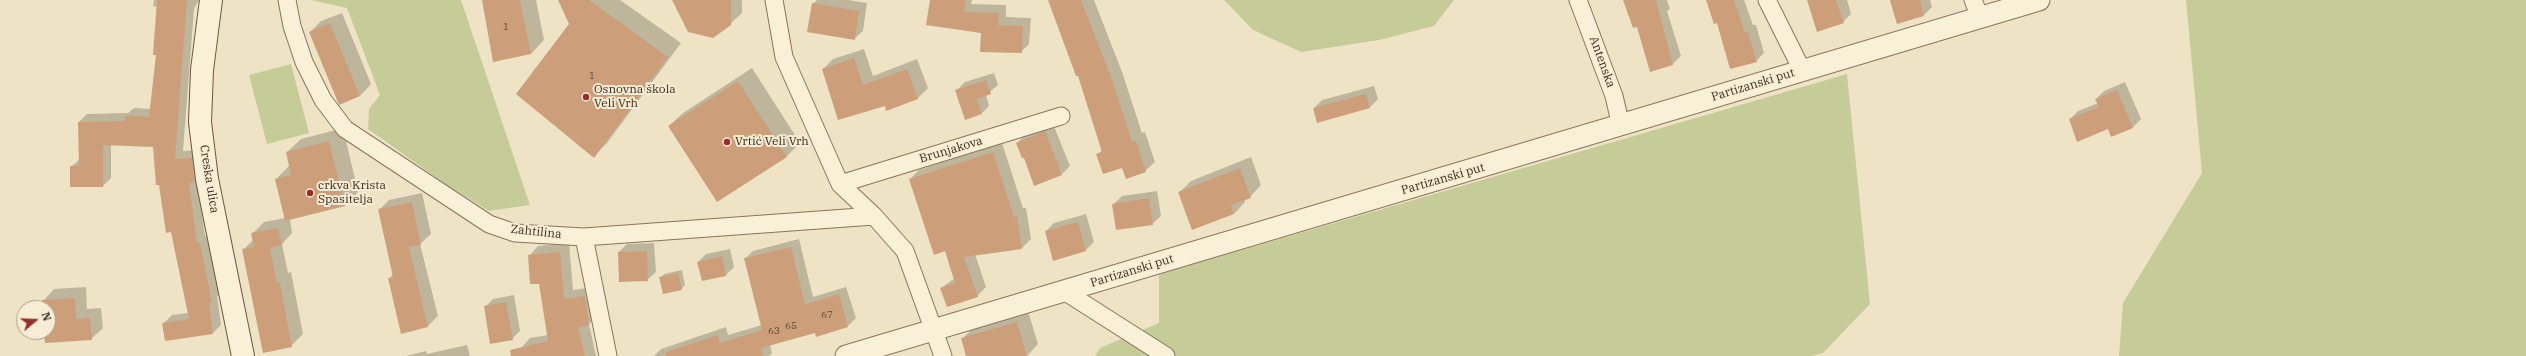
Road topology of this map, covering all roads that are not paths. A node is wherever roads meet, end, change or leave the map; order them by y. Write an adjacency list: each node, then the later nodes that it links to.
1 (211, 0): 16 (main road, Creska ulica)
2 (287, 0): 13 (street, Zahtilina)
3 (774, 0): 11 (street)
4 (1578, 0): 10 (street, Antenska)
5 (1767, 0): 8 (street)
6 (2039, 0): 7 (street, Partizanski put)
7 (1976, 9): 8 (street, Partizanski put)
8 (1802, 70): 10 (street, Partizanski put)
9 (1061, 116): 11 (street, Brunjakova)
10 (1621, 126): 14 (street, Partizanski put)
11 (840, 184): 12 (street)
12 (874, 216): 13 (street, Zahtilina); 15 (street)
13 (584, 237): 17 (street)
14 (1064, 291): 15 (street, Partizanski put); 20 (street)
15 (934, 330): 18 (street, Partizanski put); 19 (street)
16 (243, 356)
17 (608, 356)
18 (846, 356)
19 (943, 356)
20 (1166, 356)

